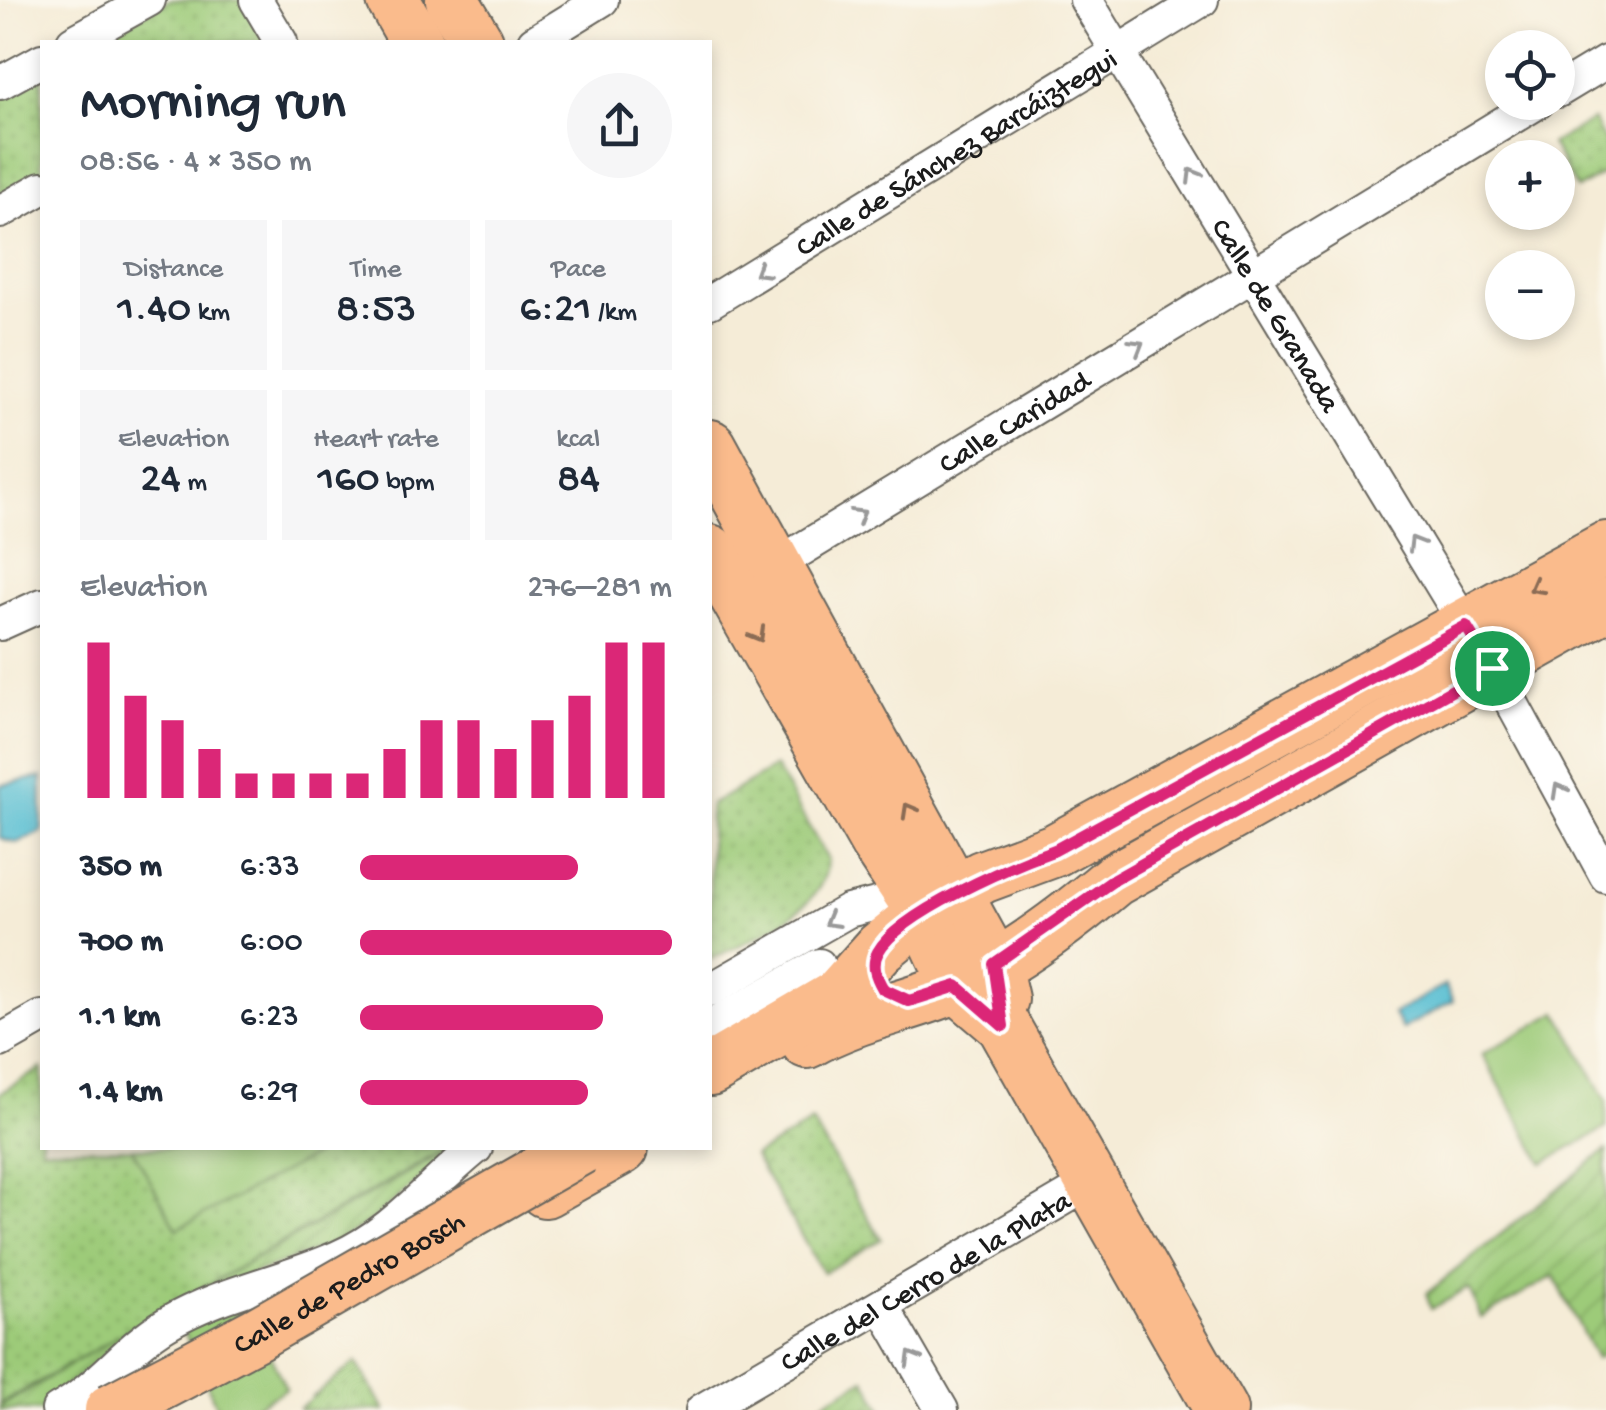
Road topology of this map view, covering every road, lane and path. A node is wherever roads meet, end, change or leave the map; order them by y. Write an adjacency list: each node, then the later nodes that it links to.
1 (149, 0): 8 (street)
2 (256, 0): 9 (street)
3 (452, 0): 11 (main road)
4 (602, 0): 12 (street)
5 (1086, 0): 13 (street, Calle de Granada)
6 (1202, 0): 13 (street, Calle de Sánchez Barcáiztegui)
7 (402, 15): 10 (street)
8 (77, 40)
9 (280, 40)
10 (438, 40)
11 (476, 40)
12 (537, 40)
13 (1118, 52): 21 (street, Calle de Granada, one-way to 13); 22 (street, Calle de Sánchez Barcáiztegui, one-way to 22)
14 (40, 61): 17 (street)
15 (1606, 62): 16 (street)
16 (1575, 81)
17 (0, 83)
18 (1509, 120): 21 (street, Calle Caridad)
19 (40, 189): 20 (street)
20 (0, 212)
21 (1254, 276): 27 (street, Calle Caridad, one-way to 21); 31 (street, Calle de Granada, one-way to 21)
22 (712, 301)
23 (712, 450): 27 (main road)
24 (712, 530): 27 (street)
25 (1606, 548): 31 (main road, one-way to 31)
26 (712, 554): 33 (main road, one-way to 33)
27 (776, 565): 33 (main road, one-way to 27)
28 (1606, 604): 31 (main road)
29 (40, 606): 30 (street)
30 (0, 624)
31 (1479, 647): 32 (street, Calle de Granada, one-way to 31); 33 (main road); 35 (main road)
32 (1606, 876)
33 (954, 895): 34 (main road); 35 (main road); 36 (street, one-way to 36)
34 (880, 948): 35 (main road); 37 (main road)
35 (975, 973): 37 (main road); 46 (main road)
36 (712, 989)
37 (835, 993): 39 (street); 41 (main road); 42 (main road)
38 (40, 1018): 40 (street)
39 (712, 1025)
40 (0, 1042)
41 (712, 1069)
42 (712, 1095)
43 (474, 1150): 48 (street, Calle de Pedro Bosch)
44 (578, 1150): 49 (main road, Calle de Pedro Bosch, bridge)
45 (618, 1150): 50 (main road, Calle de Pedro Bosch)
46 (1094, 1180): 47 (street, Calle del Cerro de la Plata); 53 (main road)
47 (882, 1306): 51 (street, Calle del Cerro de la Plata); 52 (street, one-way to 47)
48 (58, 1410)
49 (111, 1410)
50 (161, 1410)
51 (702, 1410)
52 (942, 1410)
53 (1220, 1410)

